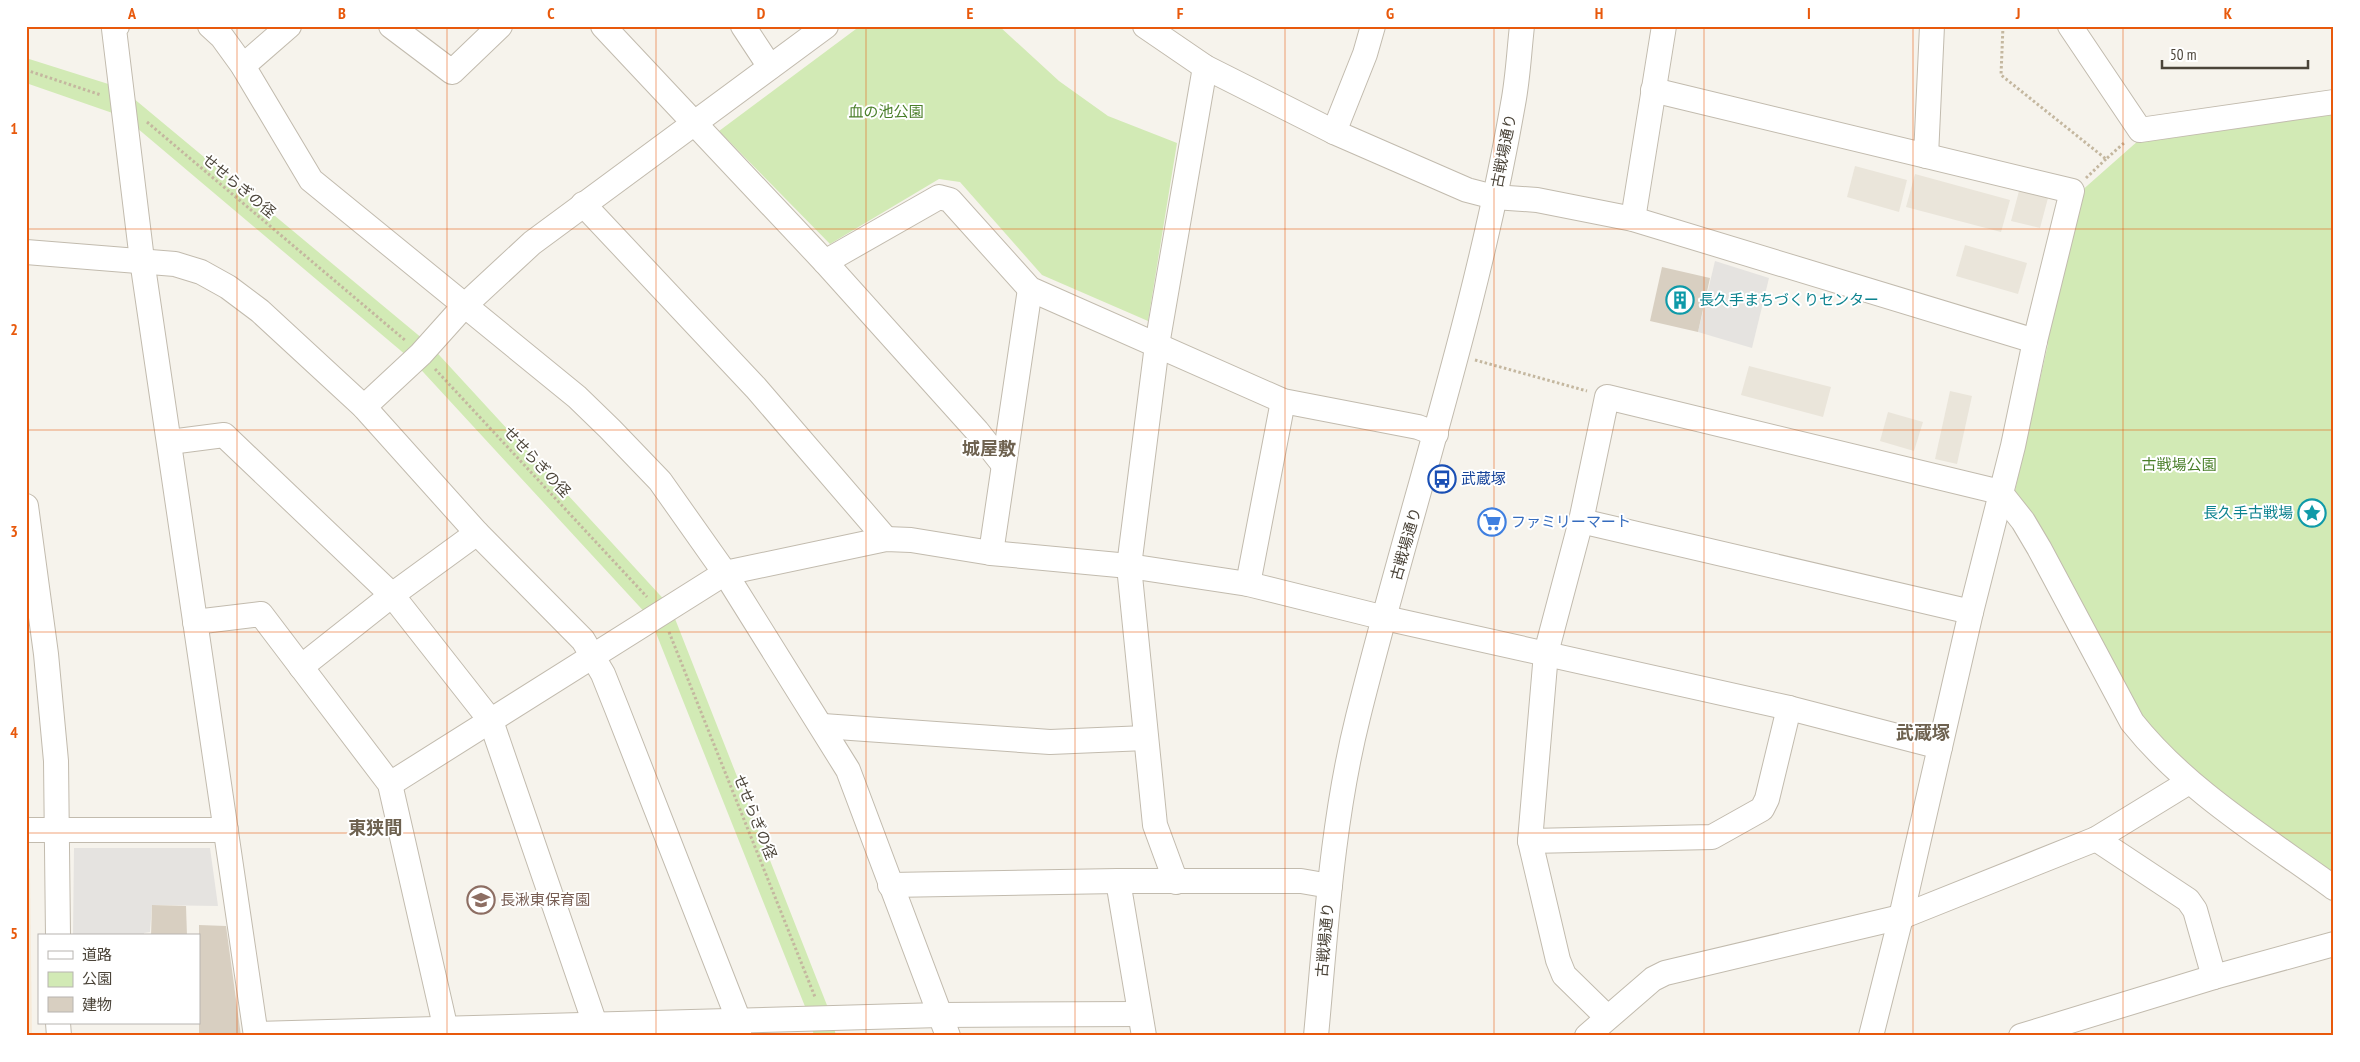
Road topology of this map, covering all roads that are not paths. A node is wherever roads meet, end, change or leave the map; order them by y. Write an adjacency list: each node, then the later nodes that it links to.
1 (117, 26): 27 (street)
2 (210, 26): 15 (street)
3 (289, 26): 15 (street)
4 (391, 26): 5 (street)
5 (500, 26)
6 (603, 26): 20 (street)
7 (743, 26): 16 (street)
8 (826, 26): 16 (street)
9 (1145, 26): 17 (street)
10 (1372, 26): 21 (street)
11 (1522, 26): 23 (street, 古戦場通り)
12 (1664, 26): 18 (street)
13 (1932, 26): 22 (street)
14 (2077, 28): 19 (street)
15 (242, 66): 30 (street)
16 (770, 67): 20 (street)
17 (1205, 67): 21 (street); 32 (street)
18 (1653, 90): 22 (street); 25 (street)
19 (2334, 102)
20 (695, 124): 24 (street); 28 (street)
21 (1334, 132): 23 (street)
22 (1926, 156): 31 (street)
23 (1494, 197): 25 (street); 35 (street, 古戦場通り)
24 (583, 204): 30 (street); 42 (street)
25 (1633, 219): 31 (street)
26 (26, 252): 27 (street)
27 (142, 260): 34 (street); 36 (street)
28 (825, 262): 29 (street); 37 (street)
29 (1030, 289): 32 (street); 37 (street)
30 (464, 306): 34 (street); 45 (street)
31 (2035, 341): 38 (street)
32 (1157, 345): 33 (street); 44 (street)
33 (1283, 401): 35 (street); 46 (street)
34 (364, 408): 41 (street)
35 (1436, 434): 49 (street, 古戦場通り)
36 (170, 442): 47 (street); 50 (street)
37 (1003, 464): 43 (street)
38 (2000, 492): 40 (street); 48 (street); 59 (street)
39 (26, 506): 63 (street)
40 (1581, 521): 48 (street); 51 (street)
41 (477, 533): 47 (street); 52 (street)
42 (886, 539): 43 (street); 45 (street)
43 (991, 553): 44 (street)
44 (1129, 566): 46 (street); 57 (street)
45 (725, 573): 52 (street); 56 (street)
46 (1248, 584): 49 (street)
47 (392, 595): 53 (street); 55 (street)
48 (1971, 612): 58 (street)
49 (1385, 618): 51 (street); 69 (street, 古戦場通り)
50 (195, 622): 53 (street); 62 (street)
51 (1546, 653): 54 (street); 65 (street)
52 (593, 657): 55 (street); 79 (street)
53 (301, 667): 60 (street)
54 (1788, 708): 58 (street); 65 (street)
55 (491, 721): 60 (street); 76 (street)
56 (823, 726): 57 (street); 68 (street)
57 (1146, 738): 67 (street)
58 (1940, 747): 71 (street)
59 (2189, 782): 64 (street); 70 (street)
60 (390, 784): 80 (street)
61 (26, 830): 63 (street)
62 (226, 830): 63 (street); 81 (street)
63 (57, 832): 72 (street)
64 (2096, 839): 71 (street); 74 (street)
65 (1530, 841): 75 (street)
66 (1118, 880): 67 (street); 68 (street); 77 (street)
67 (1176, 882): 69 (street)
68 (890, 885): 78 (street)
69 (1330, 886): 82 (street, 古戦場通り)
70 (2334, 888)
71 (1901, 918): 75 (street); 84 (street)
72 (58, 934)
73 (2334, 944): 74 (street)
74 (2214, 977): 85 (street)
75 (1606, 1017): 83 (street)
76 (595, 1024): 79 (street); 80 (street)
77 (1142, 1025): 78 (street)
78 (944, 1026): 79 (street)
79 (739, 1028)
80 (446, 1030): 81 (street)
81 (256, 1035)
82 (1316, 1036)
83 (1587, 1036)
84 (1871, 1036)
85 (2021, 1036)

